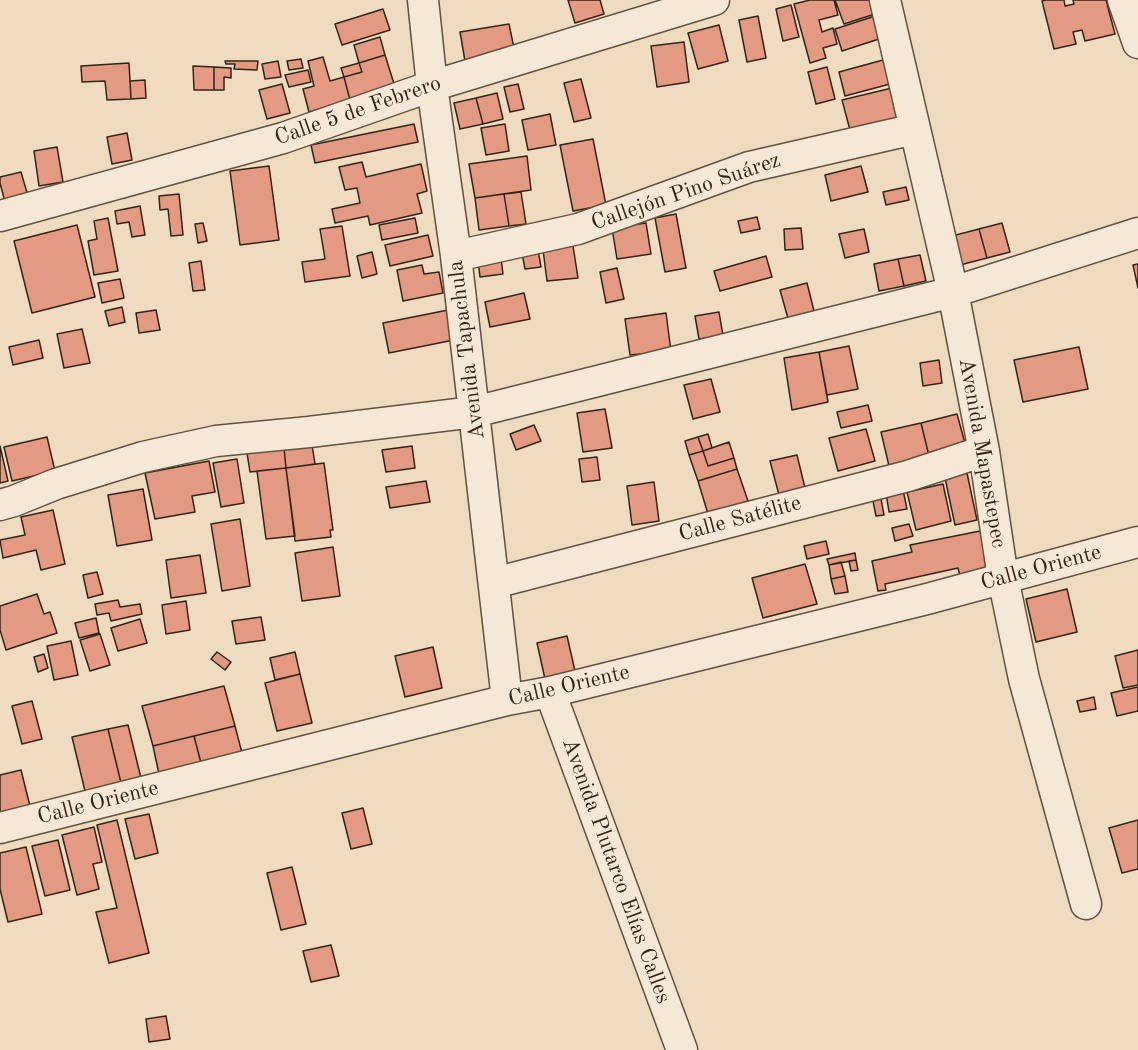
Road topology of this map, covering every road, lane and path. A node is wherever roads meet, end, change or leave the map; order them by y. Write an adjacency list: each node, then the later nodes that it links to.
1 (423, 0): 6 (street, Avenida Tapachula)
2 (714, 0): 6 (street, Calle 5 de Febrero)
3 (885, 0): 7 (street, Avenida Mapastepec)
4 (1123, 0): 5 (street)
5 (1138, 43)
6 (432, 86): 8 (street, Calle 5 de Febrero); 10 (street, Avenida Tapachula)
7 (915, 129): 10 (street, Callejón Pino Suárez); 11 (street, Avenida Mapastepec)
8 (0, 216)
9 (1138, 233): 11 (street)
10 (456, 256): 12 (street, Avenida Tapachula)
11 (953, 292): 12 (street); 13 (street, Avenida Mapastepec)
12 (474, 412): 14 (street); 17 (street, Avenida Tapachula)
13 (984, 451): 16 (street, Avenida Mapastepec); 17 (street, Calle Satélite)
14 (0, 505)
15 (1138, 542): 16 (street, Calle Oriente)
16 (1003, 578): 18 (street, Calle Oriente); 21 (street, Avenida Mapastepec)
17 (494, 583): 19 (street, Avenida Tapachula)
18 (550, 692): 19 (street, Calle Oriente); 22 (street, Avenida Plutarco Elías Calles)
19 (507, 700): 20 (street, Calle Oriente)
20 (0, 828)
21 (1086, 904)
22 (682, 1050)

